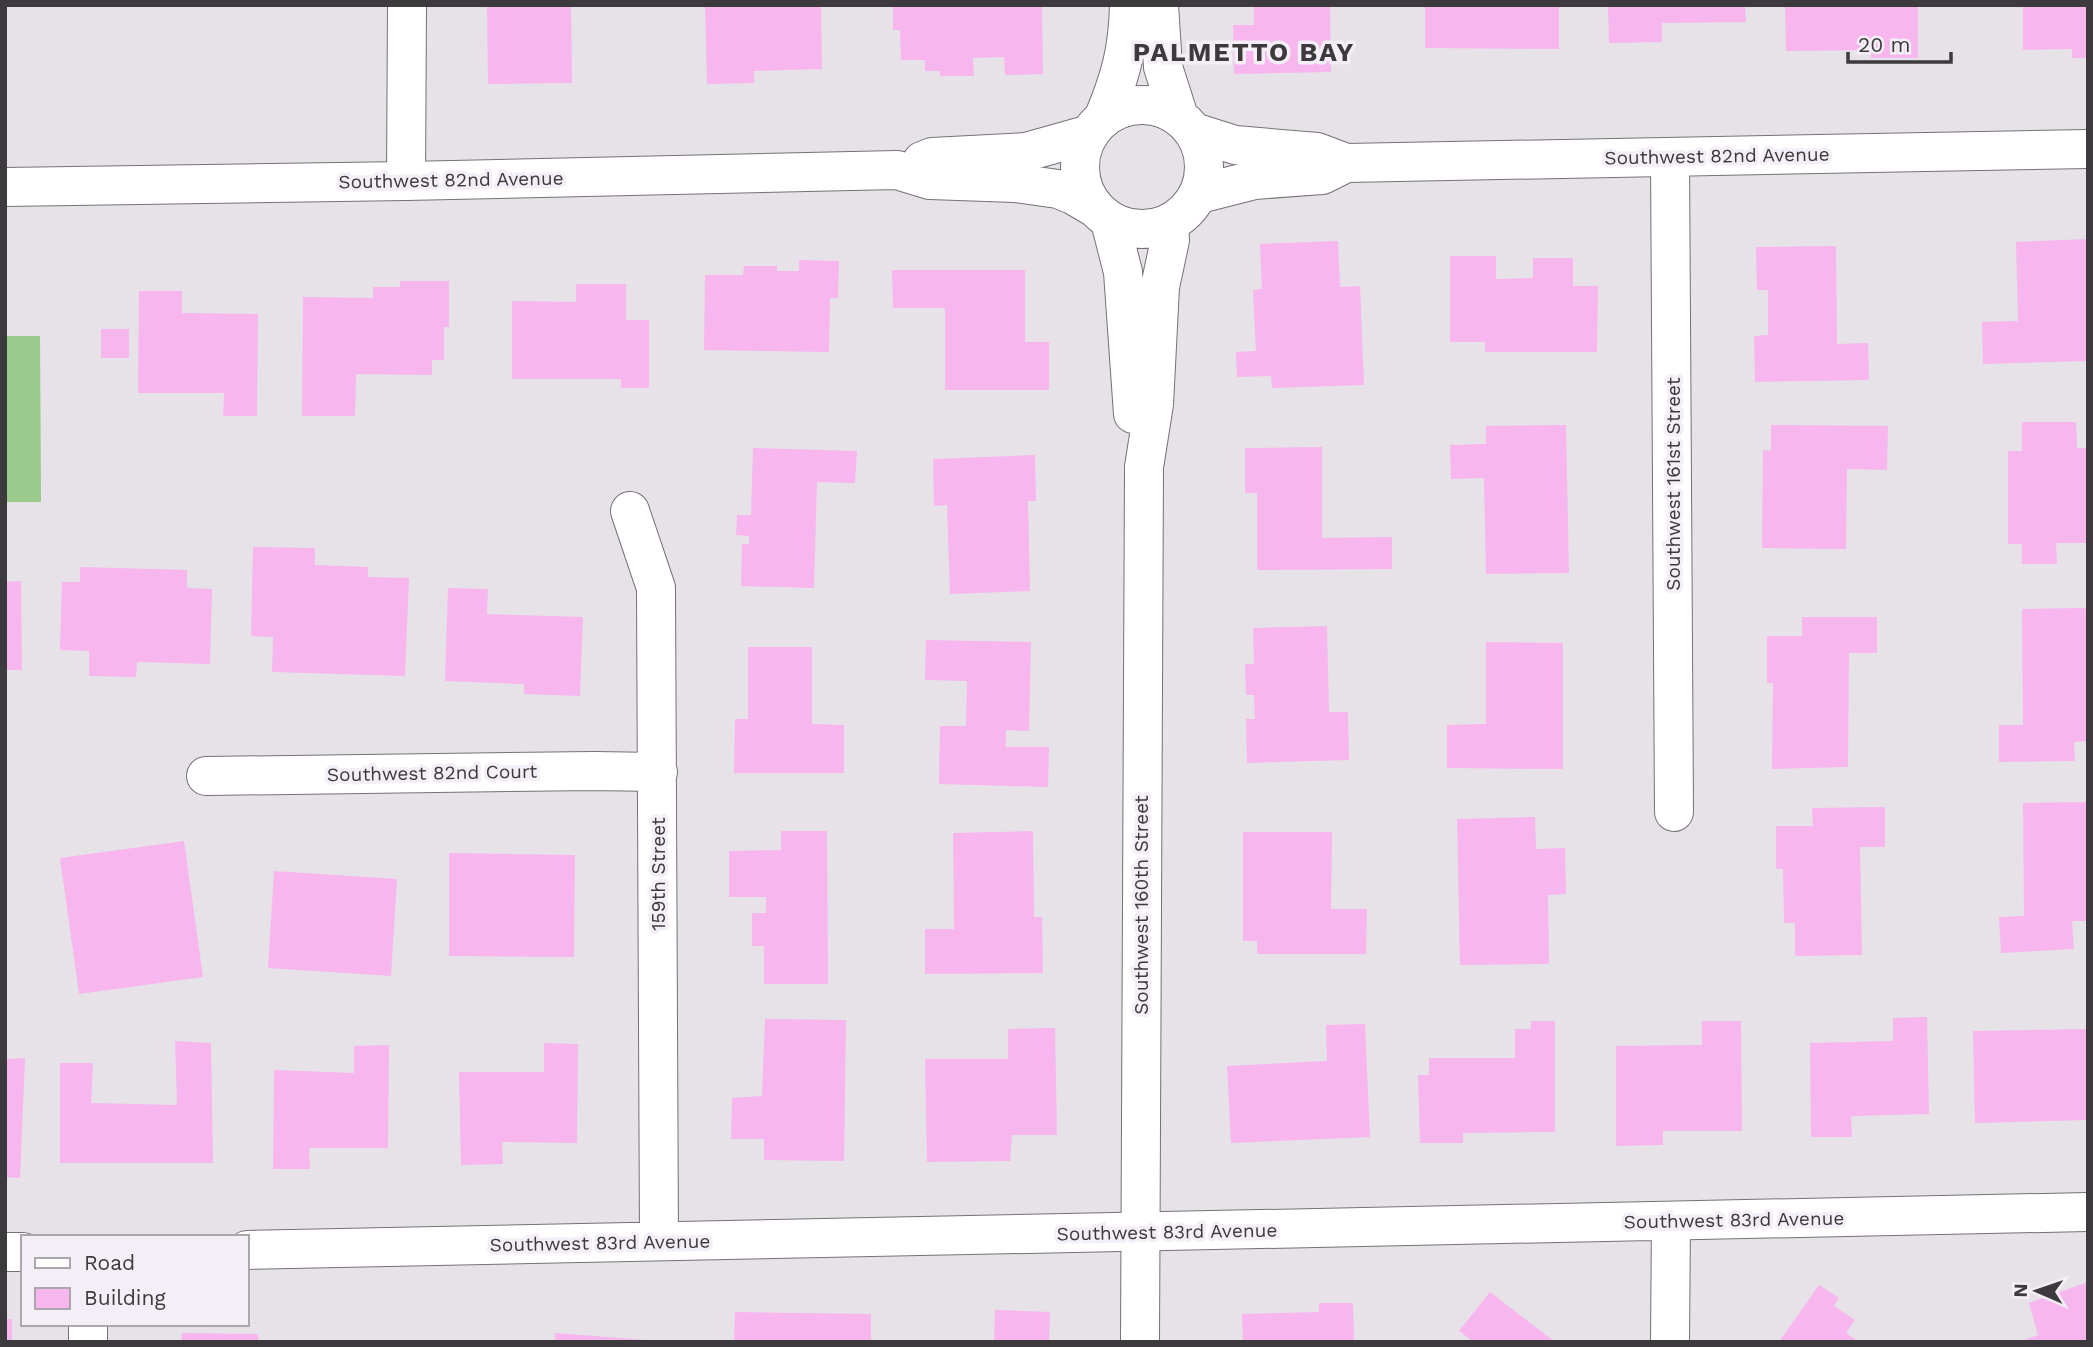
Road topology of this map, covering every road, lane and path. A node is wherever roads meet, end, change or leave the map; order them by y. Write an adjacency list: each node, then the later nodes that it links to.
1 (407, 5): 10 (street)
2 (1129, 5): 5 (street)
3 (1159, 5): 4 (street)
4 (1186, 125): 5 (street); 8 (street, Southwest 82nd Avenue); 12 (street)
5 (1096, 127): 9 (street, Southwest 82nd Avenue); 13 (street)
6 (2088, 149): 7 (street, Southwest 82nd Avenue)
7 (1670, 157): 8 (street, Southwest 82nd Avenue); 19 (street, Southwest 161st Street)
8 (1346, 163): 12 (street, Southwest 82nd Avenue)
9 (897, 170): 10 (street, Southwest 82nd Avenue); 13 (street, Southwest 82nd Avenue)
10 (406, 181): 11 (street, Southwest 82nd Avenue)
11 (5, 187)
12 (1199, 194): 14 (street)
13 (1103, 215): 14 (street); 15 (street, Southwest 160th Street)
14 (1169, 224): 15 (street, Southwest 160th Street)
15 (1144, 467): 22 (street, Southwest 160th Street)
16 (630, 511): 17 (street, 159th Street)
17 (658, 772): 18 (street, Southwest 82nd Court); 23 (street, 159th Street)
18 (206, 776)
19 (1674, 812)
20 (2088, 1212): 21 (street, Southwest 83rd Avenue)
21 (1671, 1222): 22 (street, Southwest 83rd Avenue); 26 (street)
22 (1140, 1233): 23 (street, Southwest 83rd Avenue); 25 (street, Southwest 160th Street)
23 (659, 1241): 24 (street, Southwest 83rd Avenue)
24 (248, 1250)
25 (1140, 1342)
26 (1670, 1342)

